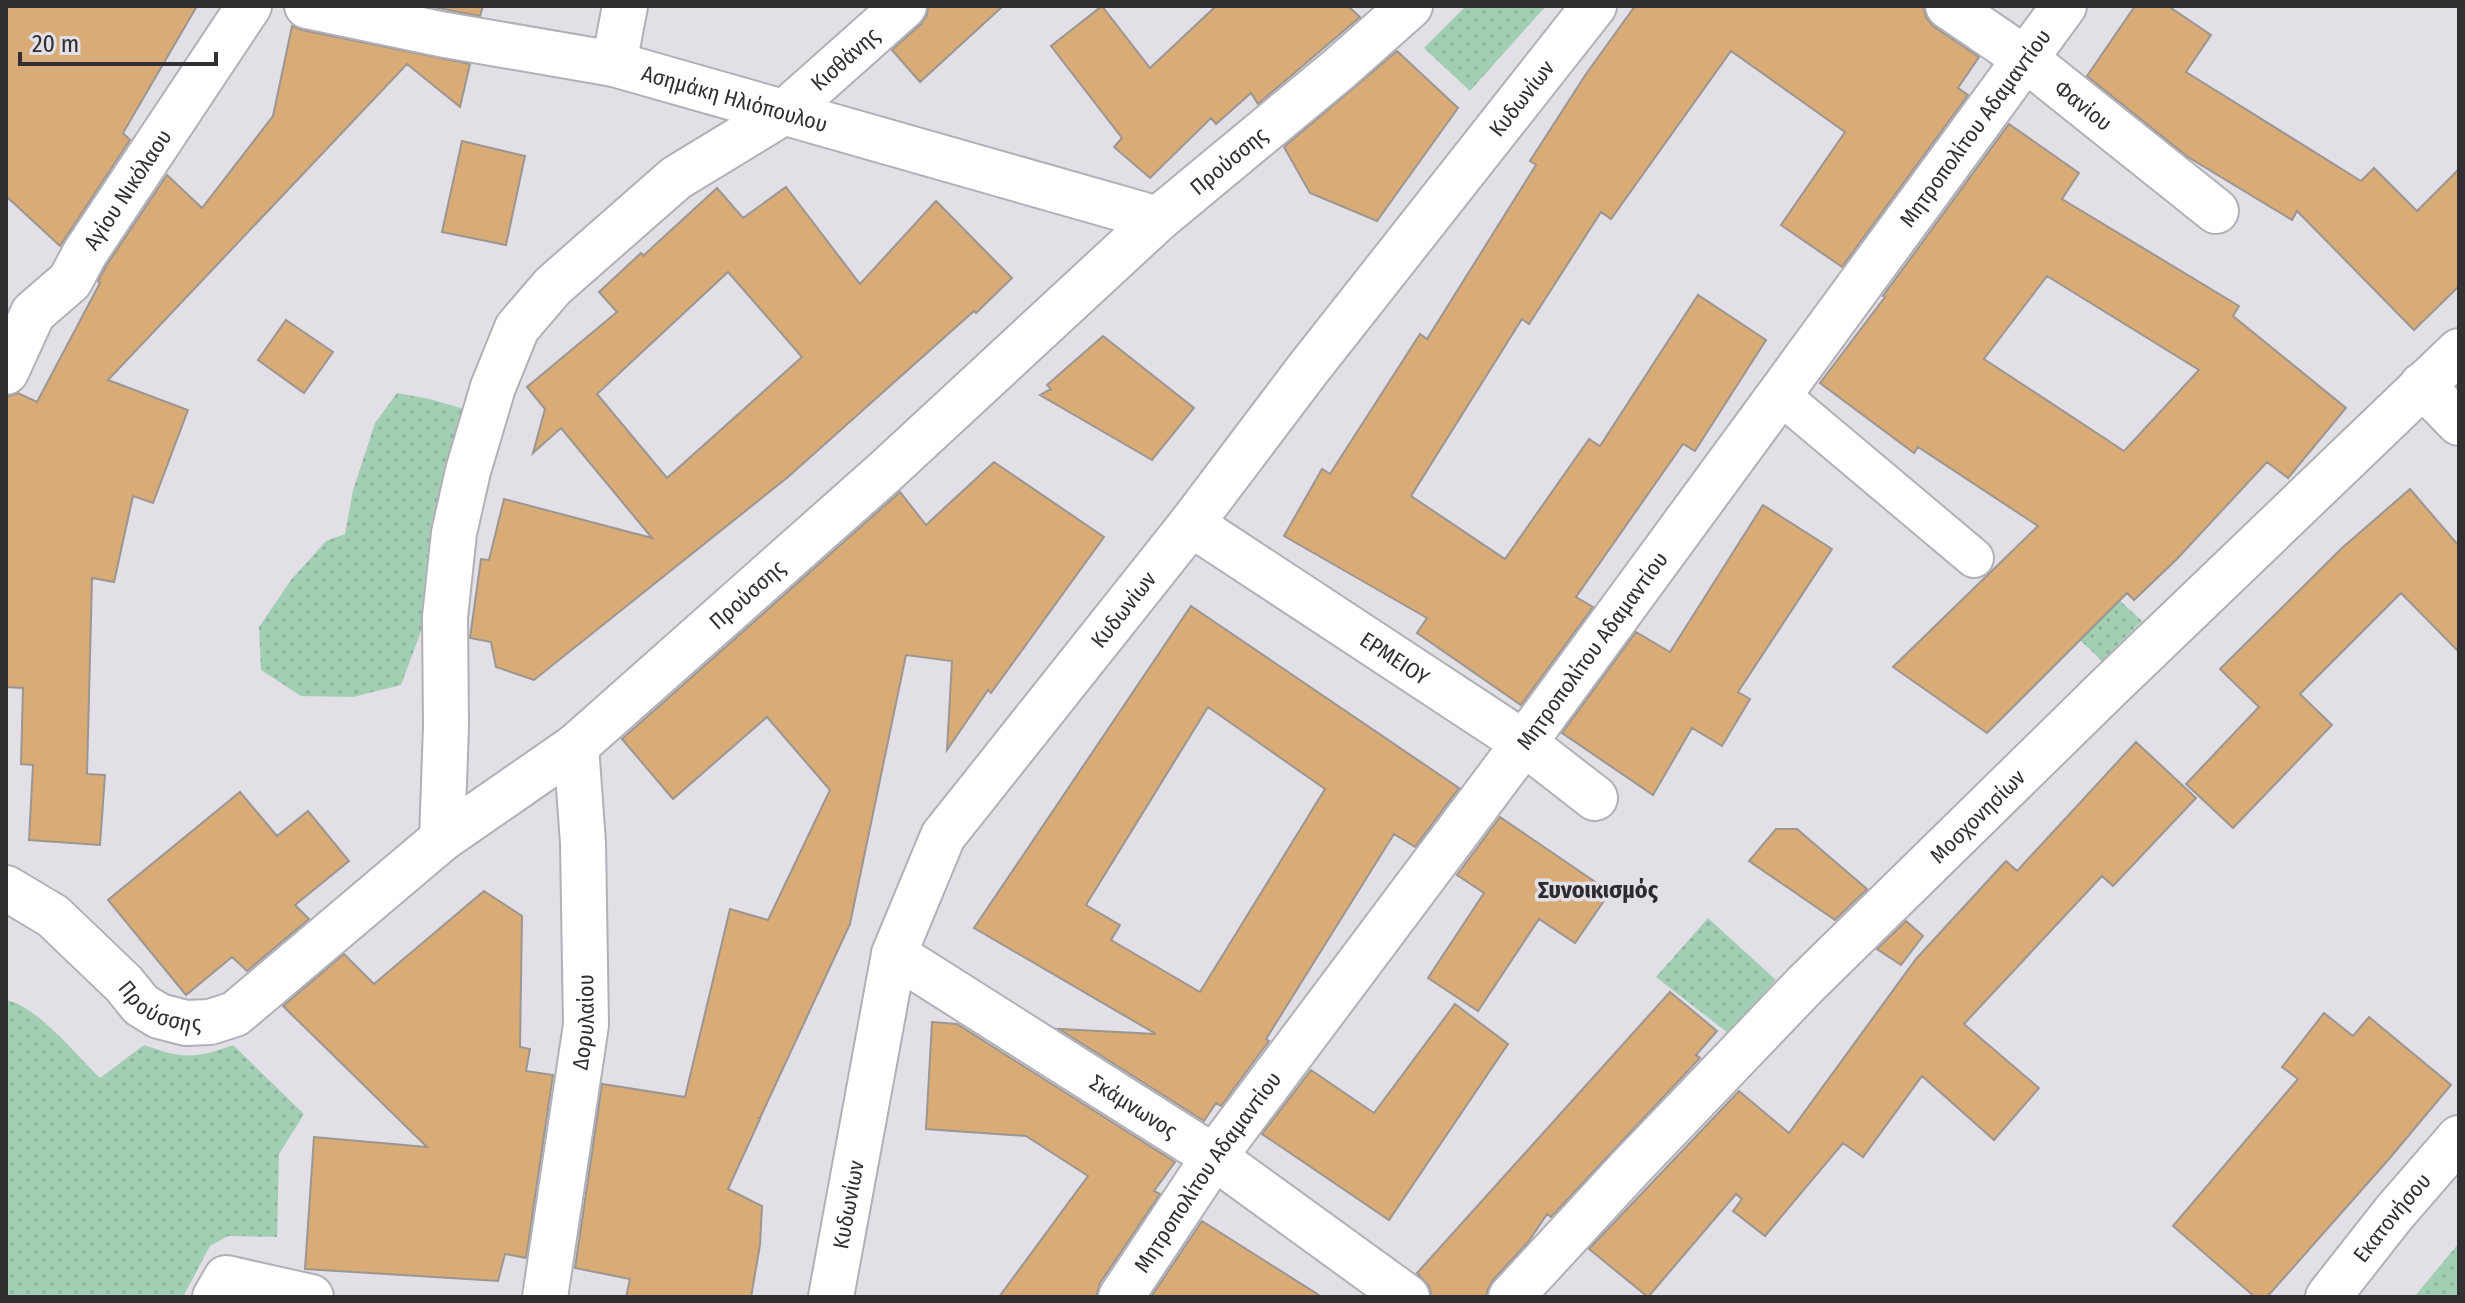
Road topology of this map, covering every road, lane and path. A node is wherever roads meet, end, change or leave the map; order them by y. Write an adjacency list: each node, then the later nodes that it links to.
1 (249, 6): 14 (street, Αγίου Νικόλαου)
2 (307, 6): 10 (street, Ασημάκη Ηλιόπουλου)
3 (625, 6): 10 (street)
4 (904, 6): 11 (street, Κισθάνης)
5 (1410, 6): 13 (street, Προύσσης)
6 (1594, 6): 20 (street, Κυδωνίων)
7 (1948, 6): 9 (street, Φανίου)
8 (2064, 6): 9 (street, Μητροπολίτου Αδαμαντίου)
9 (2027, 60): 12 (street, Φανίου); 18 (street, Μητροπολίτου Αδαμαντίου)
10 (614, 64): 11 (street, Ασημάκη Ηλιόπουλου)
11 (786, 111): 13 (street, Ασημάκη Ηλιόπουλου); 25 (street, Κισθάνης)
12 (2216, 211)
13 (1158, 219): 23 (street, Προύσσης)
14 (16, 326): 16 (street, Αγίου Νικόλαου)
15 (2459, 351): 17 (street, Μοσχονησίων)
16 (6, 372)
17 (2422, 385): 19 (street); 36 (street, Μοσχονησίων)
18 (1779, 394): 21 (lane); 22 (street, Μητροπολίτου Αδαμαντίου)
19 (2459, 423)
20 (1191, 524): 22 (street, ΕΡΜΕΙΟΥ); 27 (street, Κυδωνίων)
21 (1974, 558)
22 (1524, 743): 24 (street, ΕΡΜΕΙΟΥ); 29 (street, Μητροπολίτου Αδαμαντίου)
23 (576, 746): 25 (street, Προύσσης); 32 (street, Δορυλαίου)
24 (1595, 798)
25 (442, 839): 26 (street, Προύσσης)
26 (6, 888)
27 (894, 954): 29 (street, Σκάμνωνος); 33 (street, Κυδωνίων)
28 (2459, 1138): 37 (street, Εκατονήσου)
29 (1214, 1157): 34 (street, Μητροπολίτου Αδαμαντίου); 35 (street, Σκάμνωνος)
30 (220, 1288): 31 (street)
31 (311, 1297)
32 (545, 1297)
33 (831, 1297)
34 (1121, 1297)
35 (1407, 1297)
36 (1511, 1297)
37 (2328, 1297)

